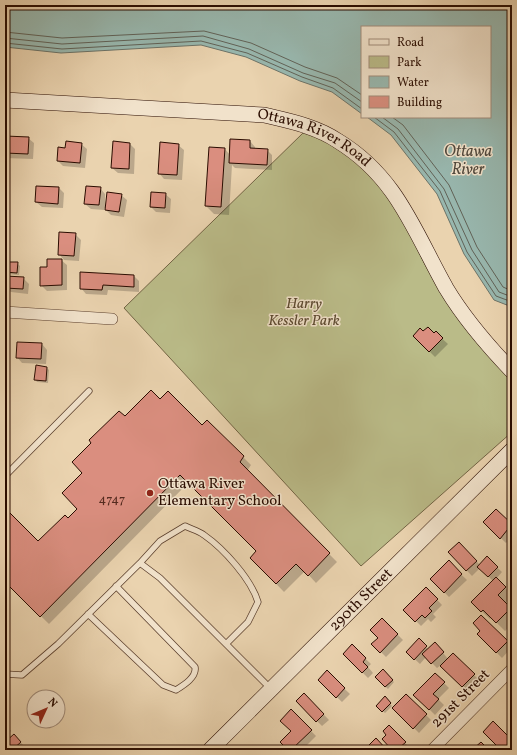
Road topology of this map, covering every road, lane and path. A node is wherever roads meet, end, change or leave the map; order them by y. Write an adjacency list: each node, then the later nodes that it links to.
1 (5, 100): 4 (street, Ottawa River Road)
2 (5, 312): 3 (street)
3 (112, 319)
4 (512, 371)
5 (89, 391): 7 (lane)
6 (512, 450): 14 (street, 290th Street)
7 (5, 476)
8 (140, 563): 9 (lane); 11 (lane); 11 (lane)
9 (116, 586): 10 (lane); 10 (lane)
10 (88, 614): 13 (lane)
11 (227, 643): 14 (lane)
12 (512, 669): 16 (street, 291st Street)
13 (5, 674)
14 (271, 689): 15 (street, 290th Street)
15 (210, 750)
16 (432, 750)

